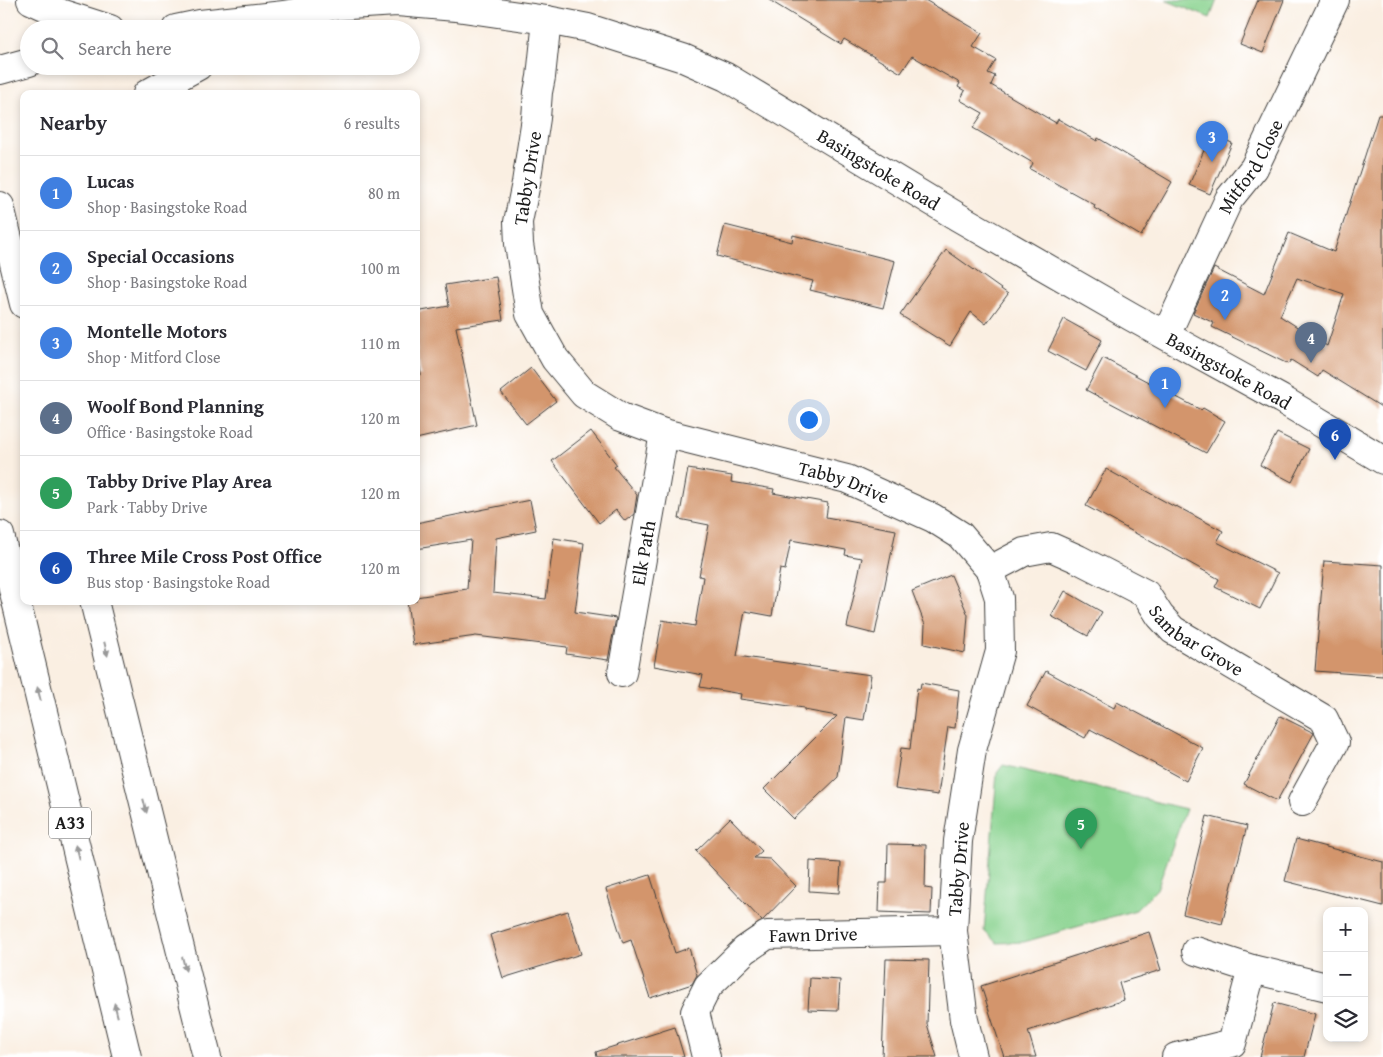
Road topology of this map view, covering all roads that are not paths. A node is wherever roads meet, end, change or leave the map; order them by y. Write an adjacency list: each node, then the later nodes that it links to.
1 (31, 0): 5 (main road)
2 (1335, 0): 15 (main road, Mitford Close)
3 (332, 3): 4 (main road, Basingstoke Road); 8 (main road, Basingstoke Road)
4 (284, 14): 6 (main road, Basingstoke Road); 7 (main road)
5 (80, 20)
6 (234, 20)
7 (275, 20)
8 (548, 20): 15 (main road, Basingstoke Road); 16 (main road, Tabby Drive)
9 (20, 64): 10 (main road)
10 (0, 70)
11 (182, 75): 12 (main road)
12 (154, 90)
13 (0, 206): 14 (main road)
14 (20, 264)
15 (1166, 335): 17 (main road, Basingstoke Road)
16 (664, 433): 19 (main road, Tabby Drive); 21 (main road, Elk Path)
17 (1383, 460)
18 (0, 535): 27 (main road, A33, one-way to 18)
19 (990, 570): 22 (main road, Sambar Grove); 23 (main road, Tabby Drive)
20 (95, 605): 28 (main road, one-way to 28)
21 (622, 673)
22 (1302, 802)
23 (953, 931): 29 (main road, Fawn Drive); 30 (main road, Tabby Drive)
24 (1196, 952): 25 (main road)
25 (1252, 969): 26 (main road); 31 (main road)
26 (1323, 987)
27 (127, 1057)
28 (207, 1057)
29 (706, 1057)
30 (973, 1057)
31 (1176, 1057)

